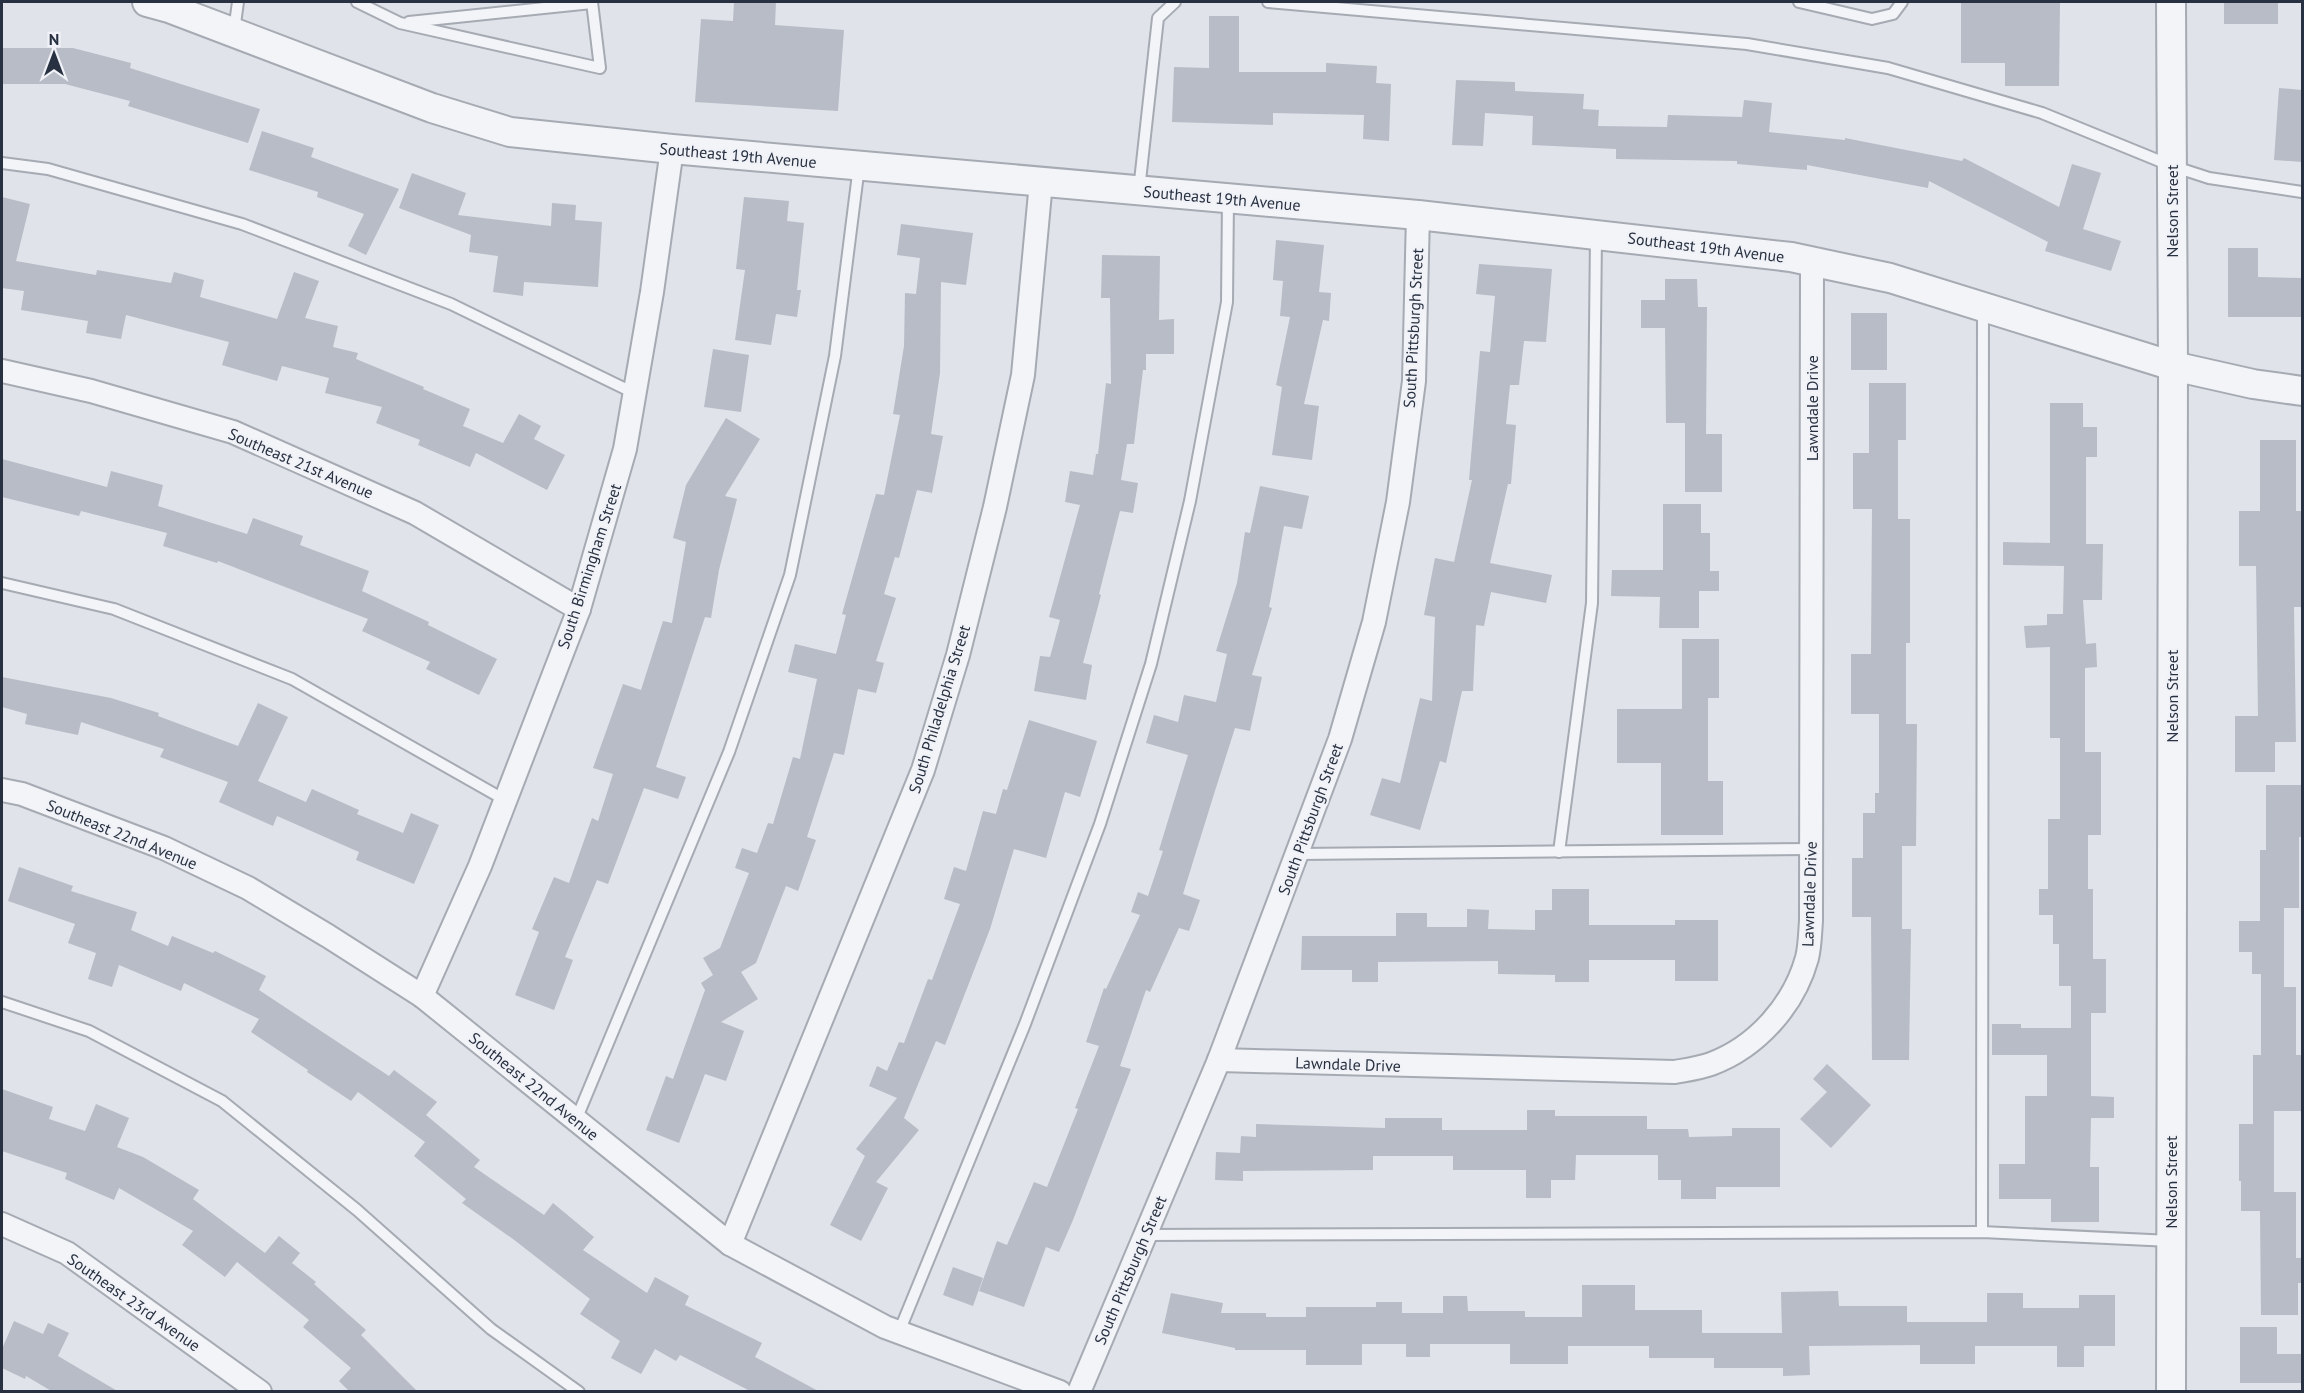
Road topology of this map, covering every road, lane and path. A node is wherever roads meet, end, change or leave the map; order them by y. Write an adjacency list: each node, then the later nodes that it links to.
1 (147, 2): 11 (street, Southeast 19th Avenue)
2 (238, 2): 11 (lane)
3 (357, 2): 10 (lane)
4 (592, 2): 10 (lane); 10 (lane)
5 (1175, 2): 17 (lane)
6 (1268, 2): 15 (lane)
7 (1799, 2): 8 (lane)
8 (1902, 2)
9 (2171, 2): 15 (street, Nelson Street)
10 (400, 23)
11 (234, 32): 12 (street, Southeast 19th Avenue)
12 (672, 149): 14 (street, Southeast 19th Avenue); 27 (street, South Birmingham Street)
13 (2, 163): 27 (lane)
14 (859, 166): 16 (street, Southeast 19th Avenue); 38 (lane)
15 (2172, 166): 18 (lane); 24 (street, Nelson Street)
16 (1041, 182): 17 (street, Southeast 19th Avenue); 43 (street, South Philadelphia Street)
17 (1139, 190): 19 (street, Southeast 19th Avenue)
18 (2302, 192)
19 (1228, 198): 20 (street, Southeast 19th Avenue); 44 (lane)
20 (1418, 215): 21 (street, Southeast 19th Avenue); 34 (street, South Pittsburgh Street)
21 (1596, 234): 22 (street, Southeast 19th Avenue); 33 (lane)
22 (1812, 261): 23 (street, Southeast 19th Avenue); 32 (street, Lawndale Drive)
23 (1983, 307): 24 (street, Southeast 19th Avenue); 40 (lane)
24 (2173, 366): 26 (street, Southeast 19th Avenue); 42 (street, Nelson Street)
25 (2, 372): 29 (street, Southeast 21st Avenue)
26 (2302, 391)
27 (634, 393): 29 (street, South Birmingham Street)
28 (2, 583): 31 (lane)
29 (579, 609): 31 (street, South Birmingham Street)
30 (2, 790): 35 (street, Southeast 22nd Avenue)
31 (505, 800): 35 (street, South Birmingham Street)
32 (1811, 849): 33 (lane); 37 (street, Lawndale Drive)
33 (1559, 852): 34 (lane)
34 (1298, 854): 37 (street, South Pittsburgh Street)
35 (422, 996): 38 (street, Southeast 22nd Avenue)
36 (2, 1002): 46 (lane)
37 (1219, 1060): 41 (street, South Pittsburgh Street)
38 (576, 1120): 43 (street, Southeast 22nd Avenue)
39 (2, 1224): 45 (street, Southeast 23rd Avenue)
40 (1982, 1232): 41 (lane); 42 (lane)
41 (1145, 1235): 48 (street, South Pittsburgh Street)
42 (2171, 1241): 49 (street, Nelson Street)
43 (730, 1244): 44 (street, Southeast 22nd Avenue)
44 (899, 1332): 47 (street, Southeast 22nd Avenue)
45 (260, 1392)
46 (579, 1392)
47 (1060, 1392)
48 (1079, 1392)
49 (2171, 1392)

